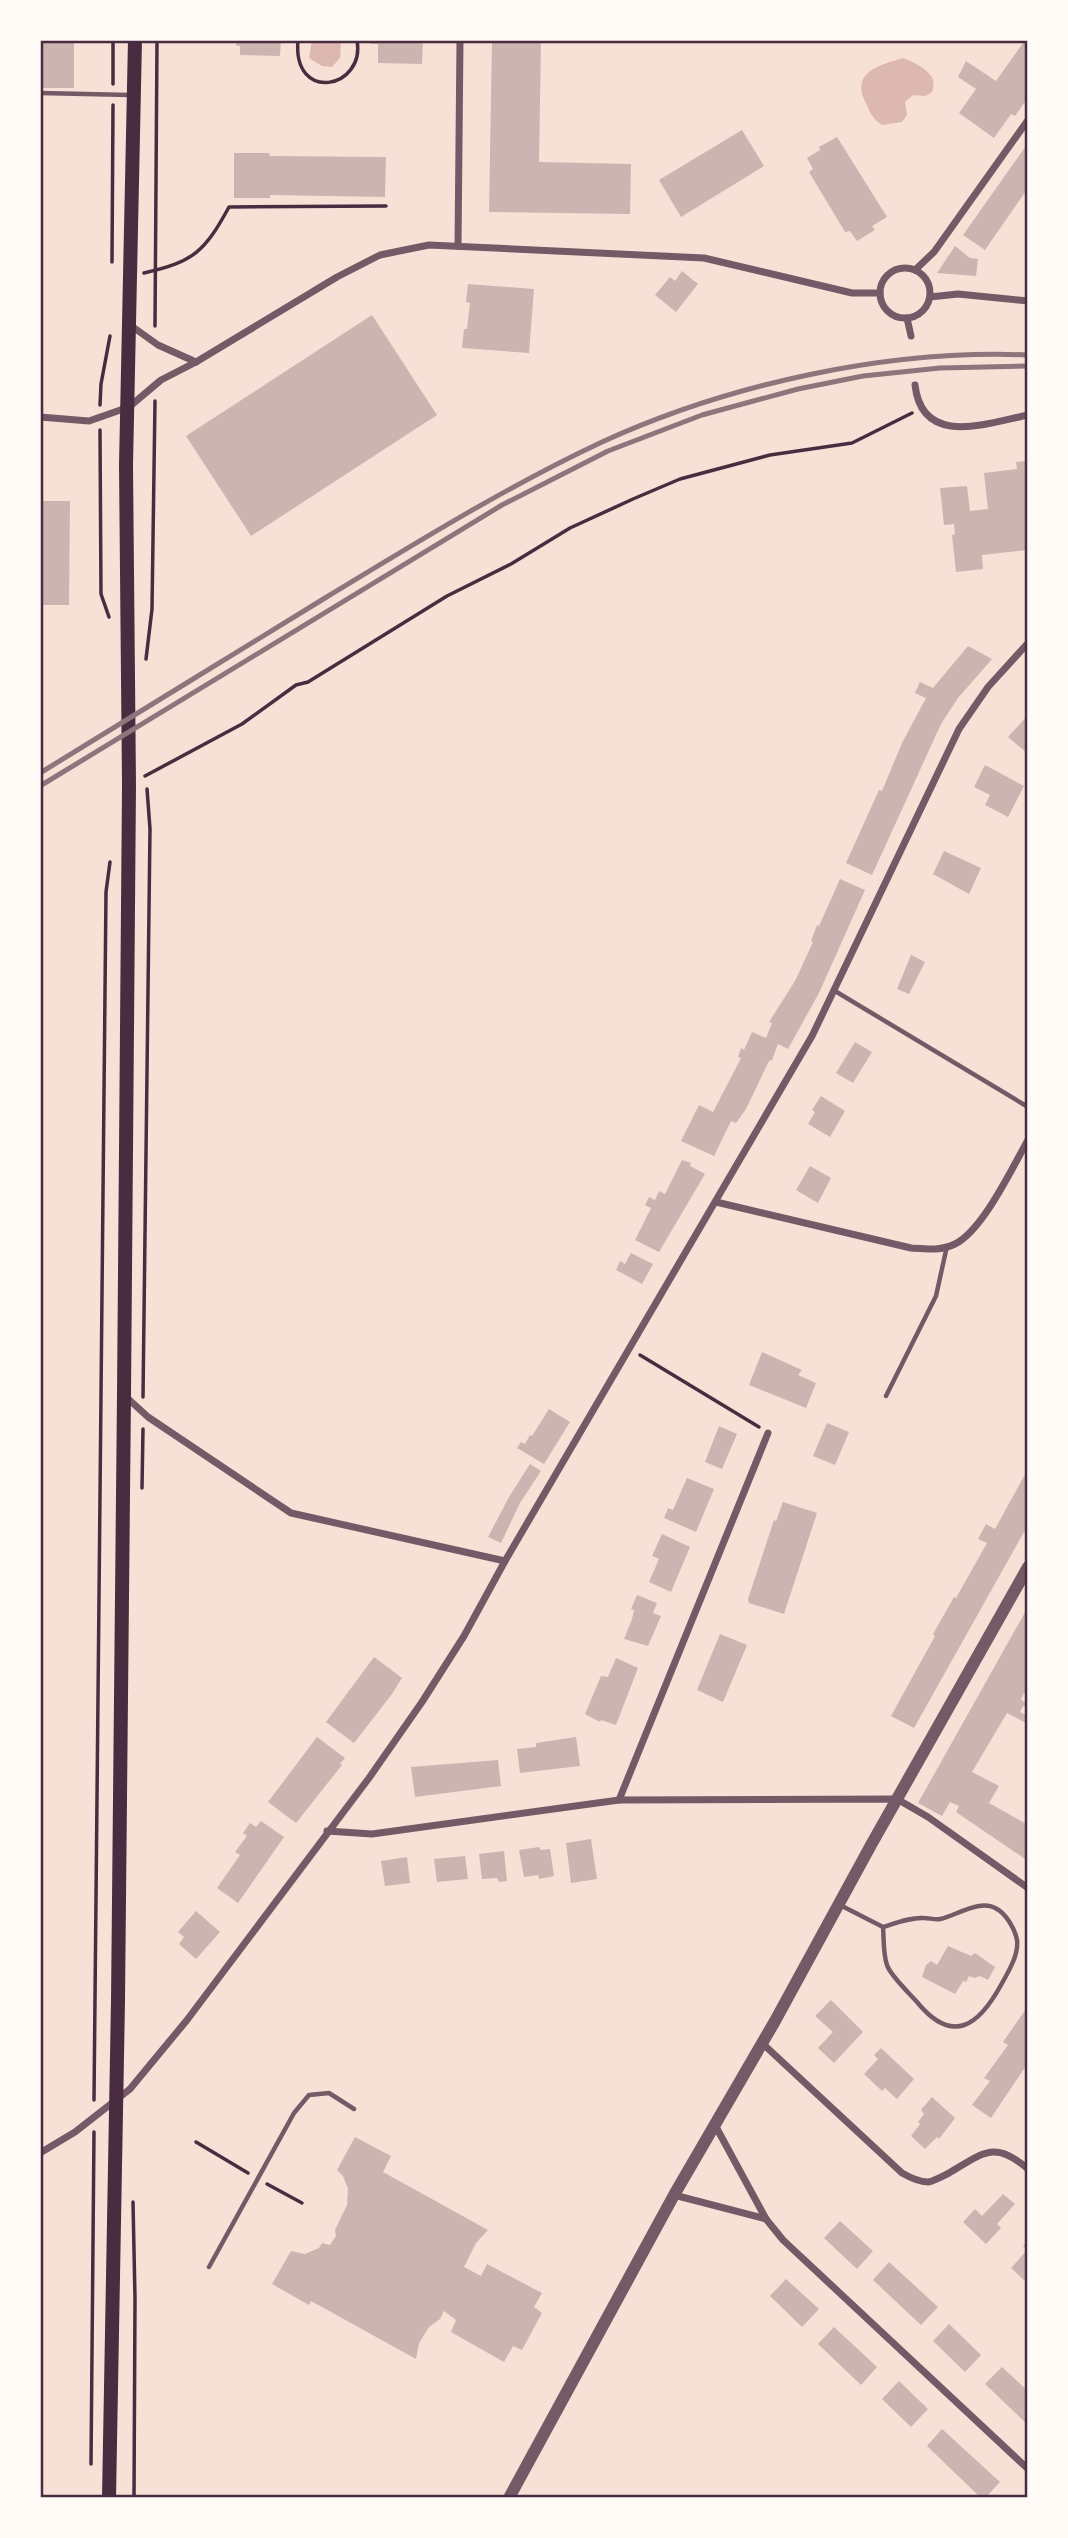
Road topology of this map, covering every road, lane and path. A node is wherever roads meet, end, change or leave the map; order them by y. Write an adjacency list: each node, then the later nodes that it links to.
1 (113, 40): 8 (path)
2 (135, 40): 9 (main road)
3 (157, 40): 15 (path)
4 (298, 40): 5 (path)
5 (357, 40)
6 (460, 40): 12 (street)
7 (40, 93): 8 (lane)
8 (113, 94): 9 (lane); 13 (path)
9 (135, 95): 21 (main road)
10 (1028, 120): 14 (street)
11 (386, 206): 15 (path)
12 (458, 246): 16 (street); 24 (street)
13 (112, 264)
14 (915, 270): 16 (street); 17 (street)
15 (155, 271): 23 (path)
16 (880, 293): 19 (street)
17 (930, 297): 18 (street); 19 (street)
18 (1028, 301)
19 (907, 318): 22 (street)
20 (111, 324): 31 (path)
21 (130, 325): 23 (street); 27 (main road)
22 (911, 335)
23 (155, 343): 24 (street)
24 (196, 362): 25 (street)
25 (155, 385): 27 (street); 34 (path)
26 (915, 385): 28 (street)
27 (128, 407): 31 (street); 37 (main road)
28 (923, 408): 29 (street); 36 (path)
29 (1028, 415)
30 (40, 417): 31 (street)
31 (100, 417): 32 (path)
32 (110, 624)
33 (1028, 643): 39 (street)
34 (145, 667)
35 (146, 762): 36 (path)
36 (146, 775): 37 (path); 47 (path)
37 (129, 785): 45 (main road)
38 (111, 859): 61 (path)
39 (835, 991): 40 (lane); 42 (street)
40 (1028, 1107)
41 (1028, 1140): 43 (street)
42 (716, 1202): 43 (street); 44 (street)
43 (947, 1246): 46 (lane)
44 (629, 1348): 48 (path); 50 (street)
45 (124, 1394): 47 (street); 59 (main road)
46 (886, 1396)
47 (143, 1413): 49 (path); 50 (street)
48 (768, 1433): 53 (street)
49 (142, 1496)
50 (505, 1561): 54 (street)
51 (1028, 1566): 52 (street)
52 (897, 1798): 53 (street); 55 (street); 56 (street)
53 (619, 1800): 54 (street)
54 (327, 1831): 59 (street)
55 (1028, 1888)
56 (839, 1904): 57 (lane); 58 (street)
57 (883, 1927): 57 (lane)
58 (762, 2043): 62 (street); 65 (street)
59 (116, 2101): 61 (street); 74 (main road)
60 (354, 2109): 66 (lane)
61 (94, 2118): 64 (street); 73 (path)
62 (715, 2125): 67 (street); 70 (street)
63 (195, 2142): 66 (path)
64 (40, 2153)
65 (1028, 2169)
66 (258, 2179): 69 (path); 71 (lane)
67 (674, 2195): 70 (street); 76 (street)
68 (133, 2201): 75 (path)
69 (302, 2203)
70 (766, 2219): 72 (street)
71 (209, 2267)
72 (1028, 2469)
73 (91, 2474)
74 (109, 2498)
75 (134, 2498)
76 (509, 2498)

